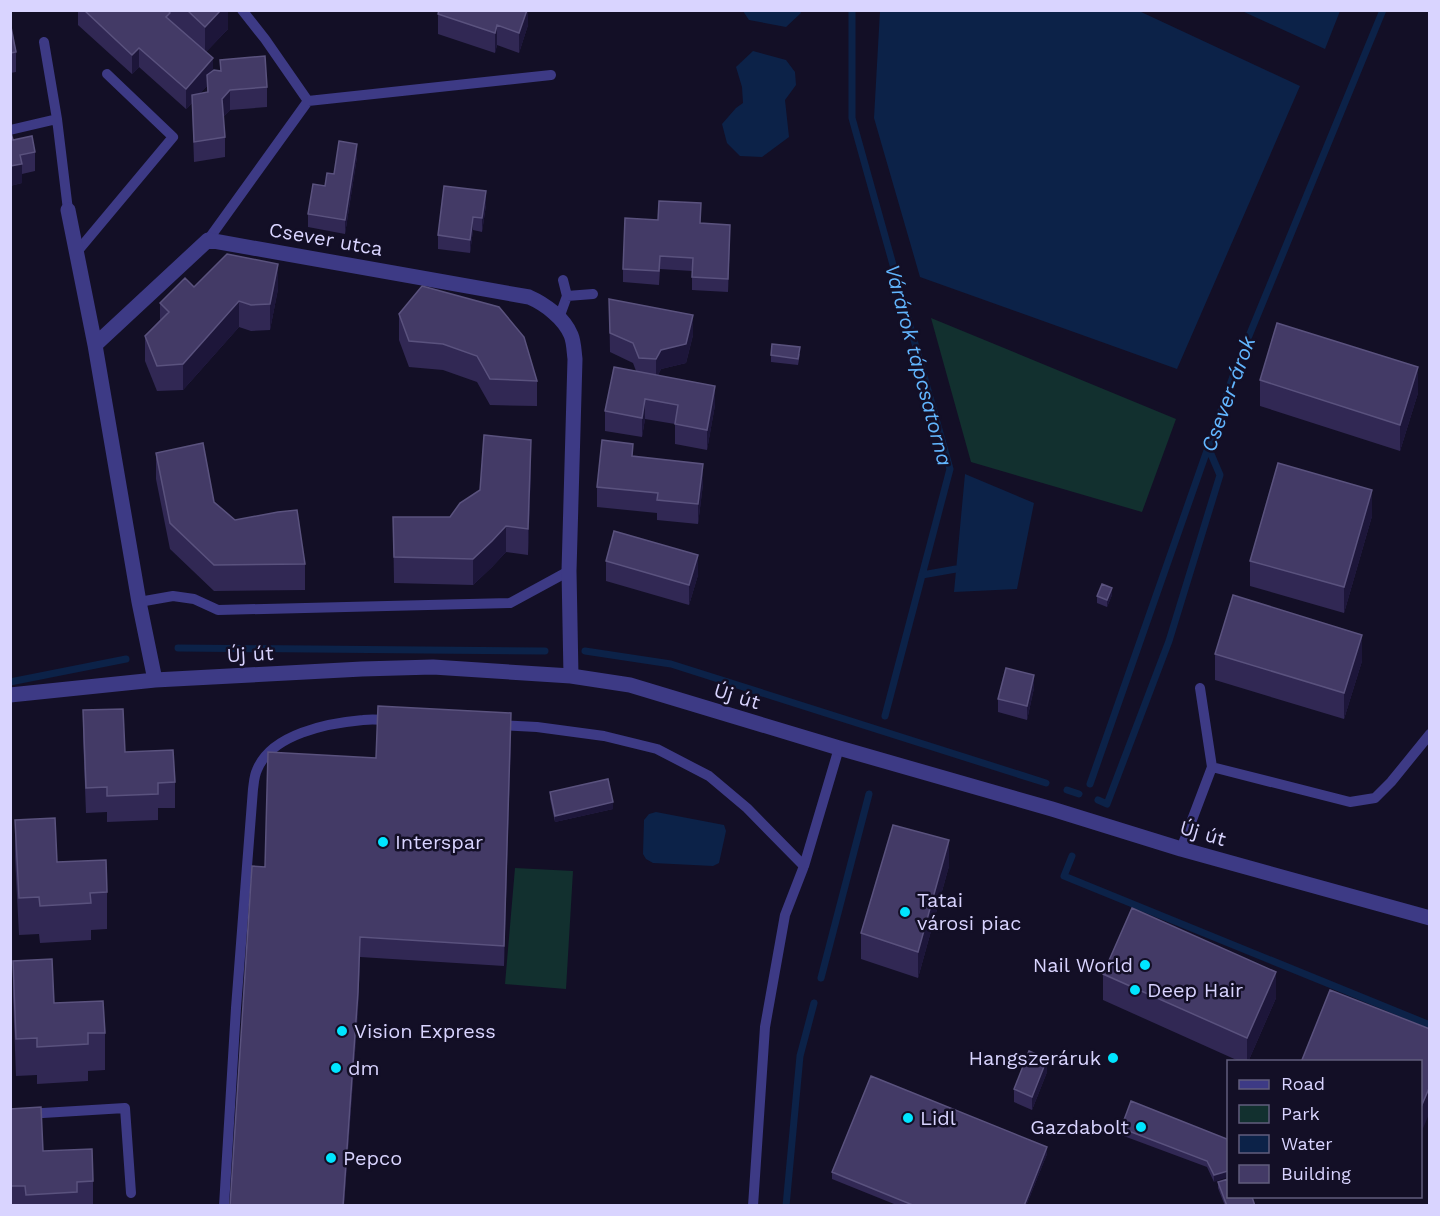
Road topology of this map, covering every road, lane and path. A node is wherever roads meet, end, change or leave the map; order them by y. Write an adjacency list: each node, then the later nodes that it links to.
1 (242, 10): 5 (lane)
2 (44, 42): 6 (lane)
3 (107, 74): 10 (lane)
4 (551, 75): 5 (lane)
5 (308, 101): 9 (lane)
6 (57, 119): 7 (lane); 8 (lane)
7 (10, 130)
8 (68, 210): 10 (street)
9 (208, 240): 14 (street, Csever utca); 15 (street)
10 (76, 253): 15 (street)
11 (562, 280): 13 (lane)
12 (593, 294): 13 (lane)
13 (567, 296): 14 (lane)
14 (559, 318): 16 (street, Csever utca)
15 (95, 345): 17 (street)
16 (569, 571): 17 (lane); 18 (street, Csever utca)
17 (139, 602): 19 (street)
18 (571, 676): 19 (street, Új út); 25 (street, Új út)
19 (154, 680): 21 (street, Új út)
20 (1200, 688): 26 (lane)
21 (10, 695)
22 (399, 721): 32 (lane)
23 (480, 724): 28 (lane)
24 (1430, 734): 26 (lane)
25 (839, 748): 27 (street, Új út); 28 (lane)
26 (1212, 767): 27 (lane)
27 (1181, 849): 29 (street, Új út)
28 (804, 866): 33 (lane)
29 (1430, 918)
30 (10, 1115): 31 (lane)
31 (131, 1192)
32 (224, 1206)
33 (753, 1206)

